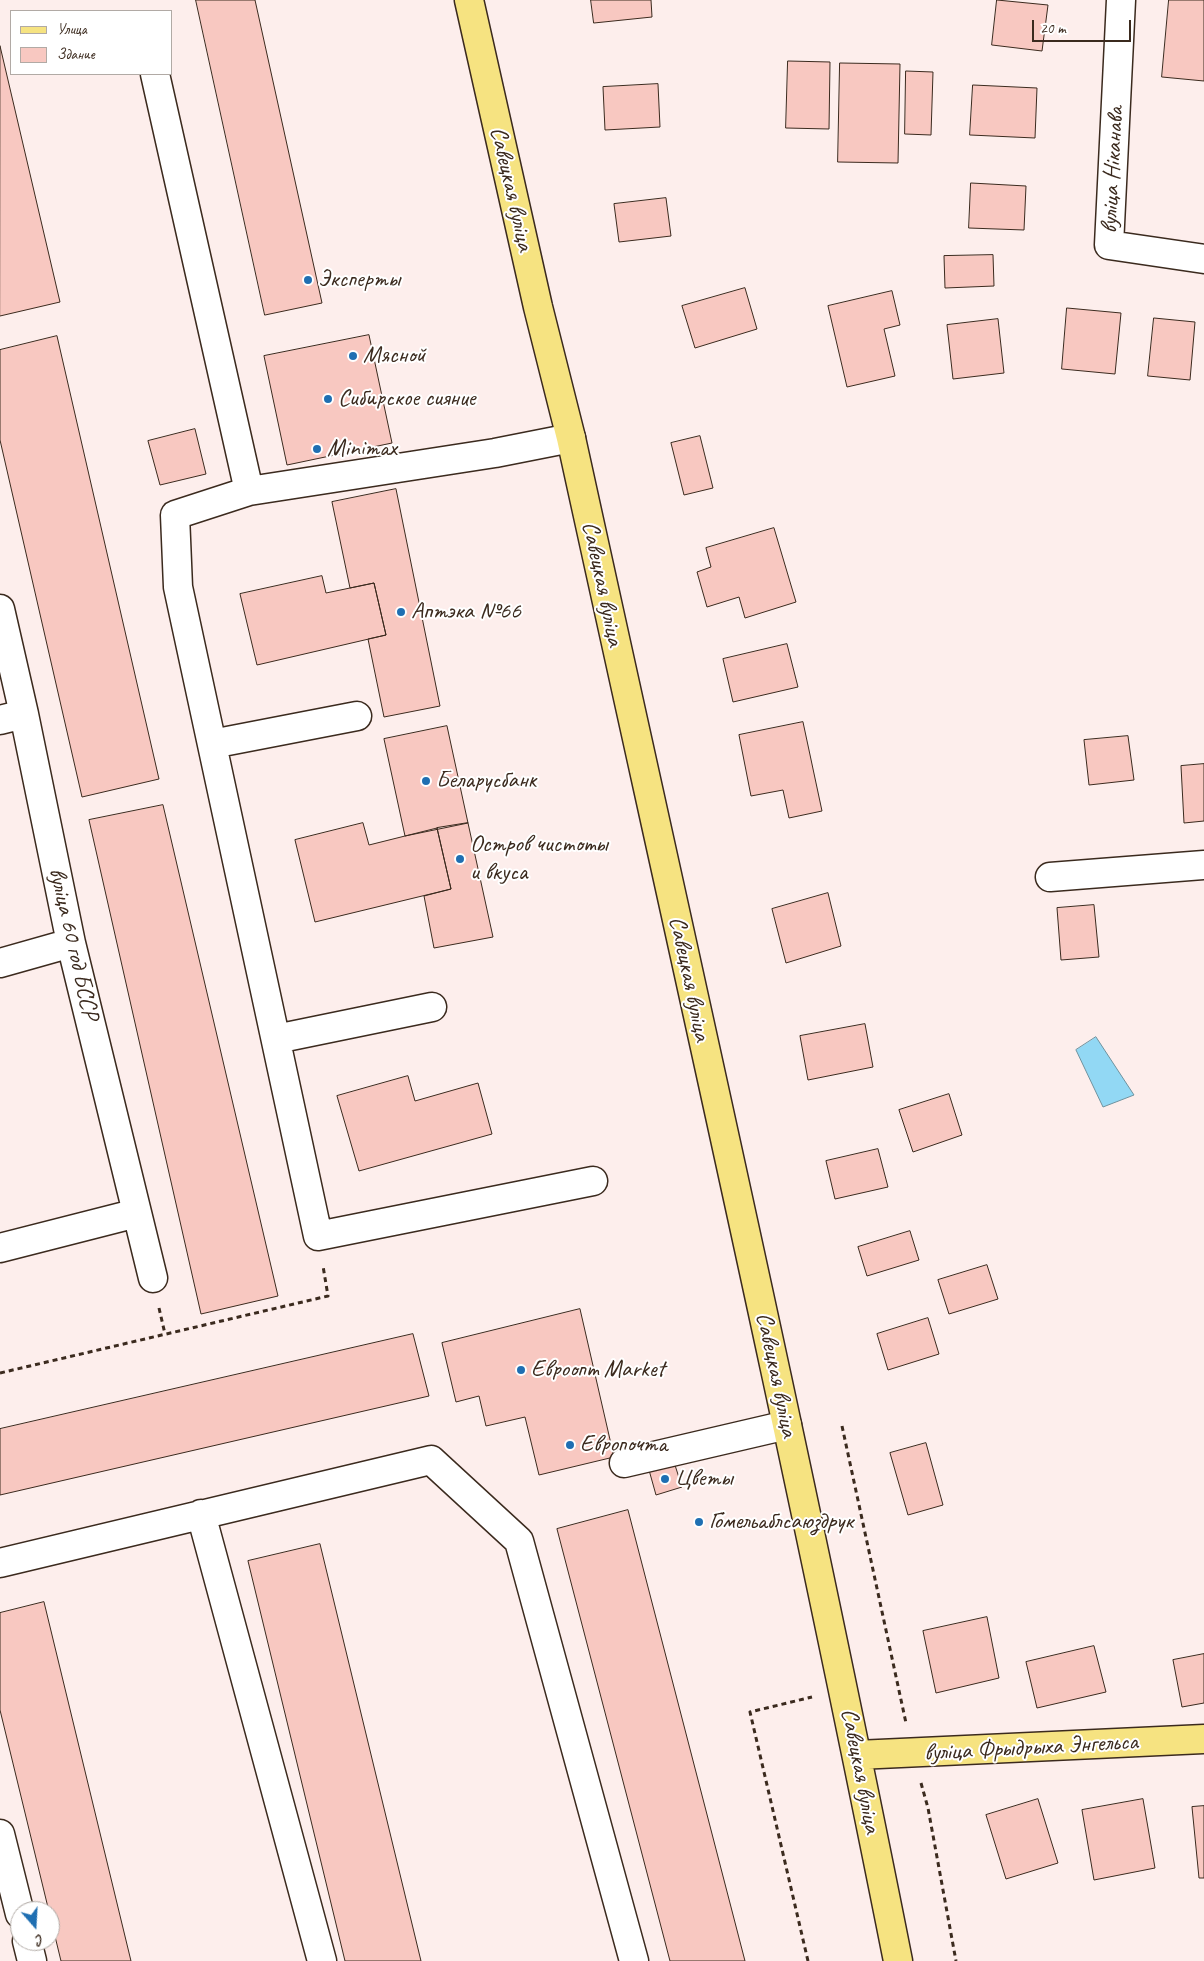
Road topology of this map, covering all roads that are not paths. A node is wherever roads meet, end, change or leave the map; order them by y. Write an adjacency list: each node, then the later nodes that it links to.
1 (469, 0): 5 (main road, Савецкая вуліца)
2 (1121, 0): 4 (street, вуліца Ніканава)
3 (155, 75): 6 (street)
4 (1204, 259)
5 (571, 438): 6 (street); 21 (main road, Савецкая вуліца)
6 (249, 491): 10 (street)
7 (0, 609): 9 (street, вуліца 60 год БССР)
8 (357, 716): 10 (street)
9 (12, 717): 13 (street, вуліца 60 год БССР)
10 (212, 744): 16 (street)
11 (1204, 866): 12 (street)
12 (1050, 877)
13 (71, 943): 14 (street); 18 (street, вуліца 60 год БССР)
14 (0, 963)
15 (432, 1007): 16 (street)
16 (276, 1040): 17 (street)
17 (593, 1181)
18 (138, 1214): 19 (street); 20 (street, вуліца 60 год БССР)
19 (0, 1248)
20 (152, 1278)
21 (787, 1424): 22 (street); 26 (main road, Савецкая вуліца)
22 (624, 1463)
23 (201, 1514): 24 (street); 29 (street); 30 (street)
24 (0, 1562)
25 (1204, 1739): 26 (main road, вуліца Фрыдрыха Энгельса)
26 (857, 1755): 31 (main road, Савецкая вуліца)
27 (0, 1834): 28 (street)
28 (17, 1901)
29 (322, 1961)
30 (634, 1961)
31 (898, 1961)

